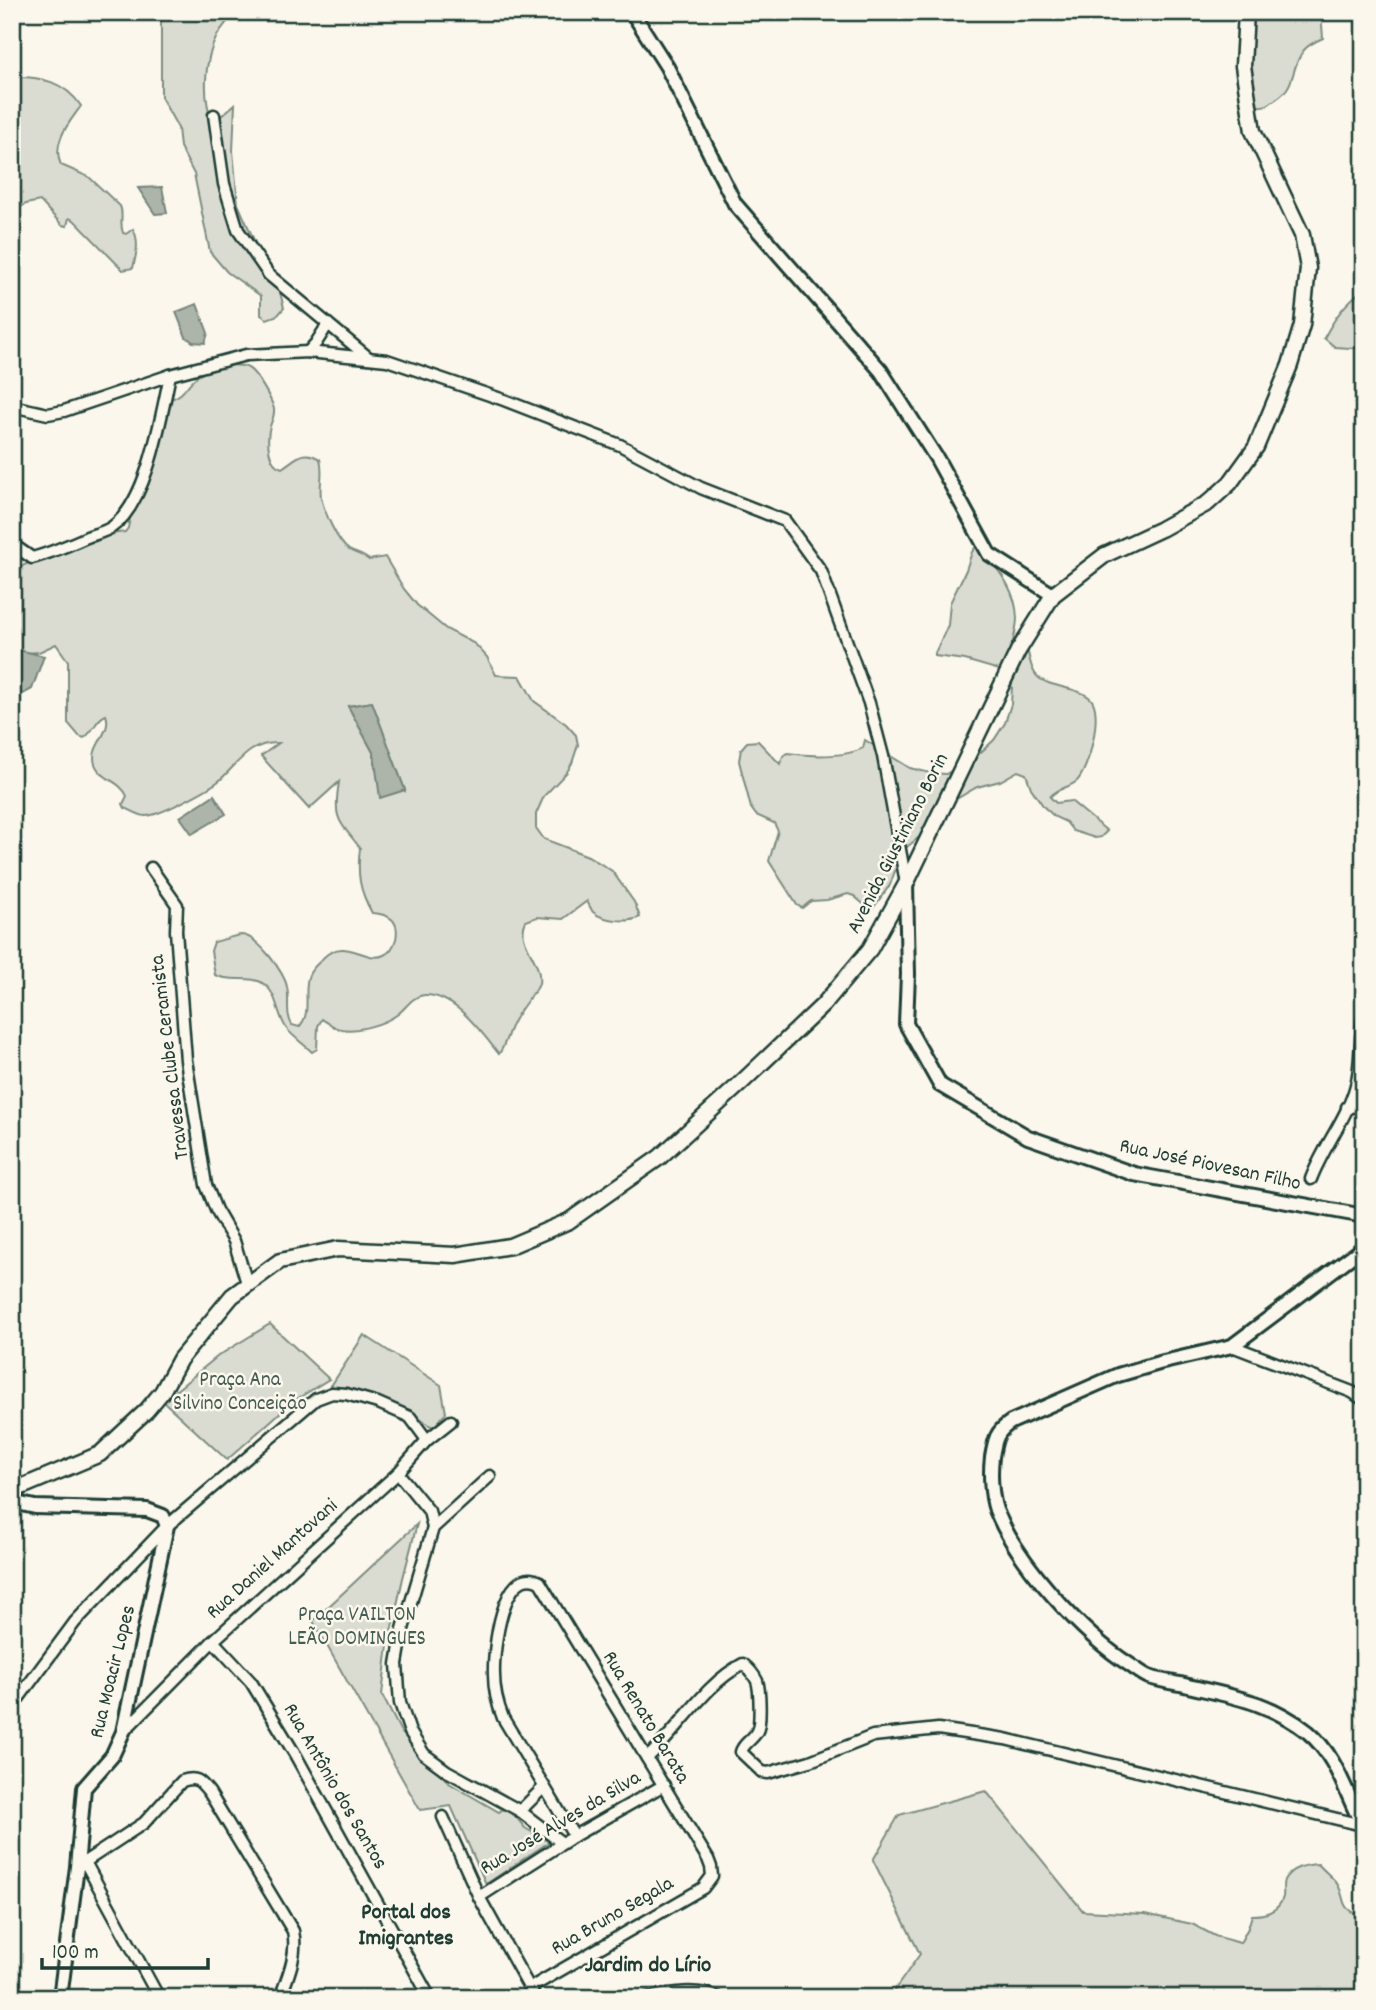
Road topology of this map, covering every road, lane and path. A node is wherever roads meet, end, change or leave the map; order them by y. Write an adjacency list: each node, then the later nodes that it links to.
1 (632, 12): 10 (street)
2 (1246, 12): 10 (main road, Avenida Giustiniano Borin)
3 (214, 115): 4 (street)
4 (328, 324): 5 (street); 6 (street)
5 (308, 352): 6 (street); 7 (street)
6 (370, 358): 12 (street)
7 (170, 374): 8 (street); 9 (street)
8 (12, 406)
9 (12, 544)
10 (1053, 595): 12 (main road, Avenida Giustiniano Borin)
11 (151, 868): 21 (street, Travessa Clube Ceramista)
12 (906, 884): 19 (street, Rua José Piovesan Filho); 21 (main road, Avenida Giustiniano Borin)
13 (1364, 1014): 14 (street)
14 (1357, 1082): 15 (street); 17 (street)
15 (1364, 1092)
16 (1364, 1106): 17 (street)
17 (1347, 1107): 18 (street)
18 (1311, 1179)
19 (1364, 1216)
20 (1364, 1247): 22 (street)
21 (247, 1283): 28 (main road, Avenida Giustiniano Borin)
22 (1232, 1346): 23 (street); 41 (street)
23 (1364, 1400)
24 (452, 1421): 25 (street, Rua Daniel Mantovani)
25 (427, 1440): 26 (street, Rua Daniel Mantovani); 31 (street)
26 (398, 1473): 32 (street); 33 (street, Rua Daniel Mantovani)
27 (490, 1476): 32 (street)
28 (18, 1489): 30 (street)
29 (12, 1502): 30 (street)
30 (35, 1507): 31 (street)
31 (167, 1525): 34 (street); 35 (street, Rua Moacir Lopes)
32 (433, 1528): 39 (street)
33 (213, 1641): 35 (street, Rua Daniel Mantovani); 51 (street, Rua Antônio dos Santos)
34 (12, 1707)
35 (123, 1732): 44 (street, Rua Moacir Lopes)
36 (647, 1758): 37 (street, Rua Renato Barata); 38 (street, Rua Renato Barata); 41 (street)
37 (664, 1785): 42 (street, Rua José Alves da Silva); 45 (street, Rua Renato Barata)
38 (544, 1787): 39 (street); 42 (street)
39 (520, 1811): 43 (street)
40 (443, 1817): 46 (street)
41 (1363, 1826)
42 (574, 1836): 43 (street, Rua José Alves da Silva)
43 (562, 1843): 46 (street, Rua José Alves da Silva)
44 (81, 1865): 48 (street, Rua Moacir Lopes); 49 (street); 50 (street)
45 (712, 1876): 47 (street, Rua Bruno Segala)
46 (478, 1897): 47 (street)
47 (532, 1993)
48 (60, 1998)
49 (159, 1998)
50 (280, 1998)
51 (430, 1998)
52 (647, 1998): 53 (street)
53 (719, 1998)

